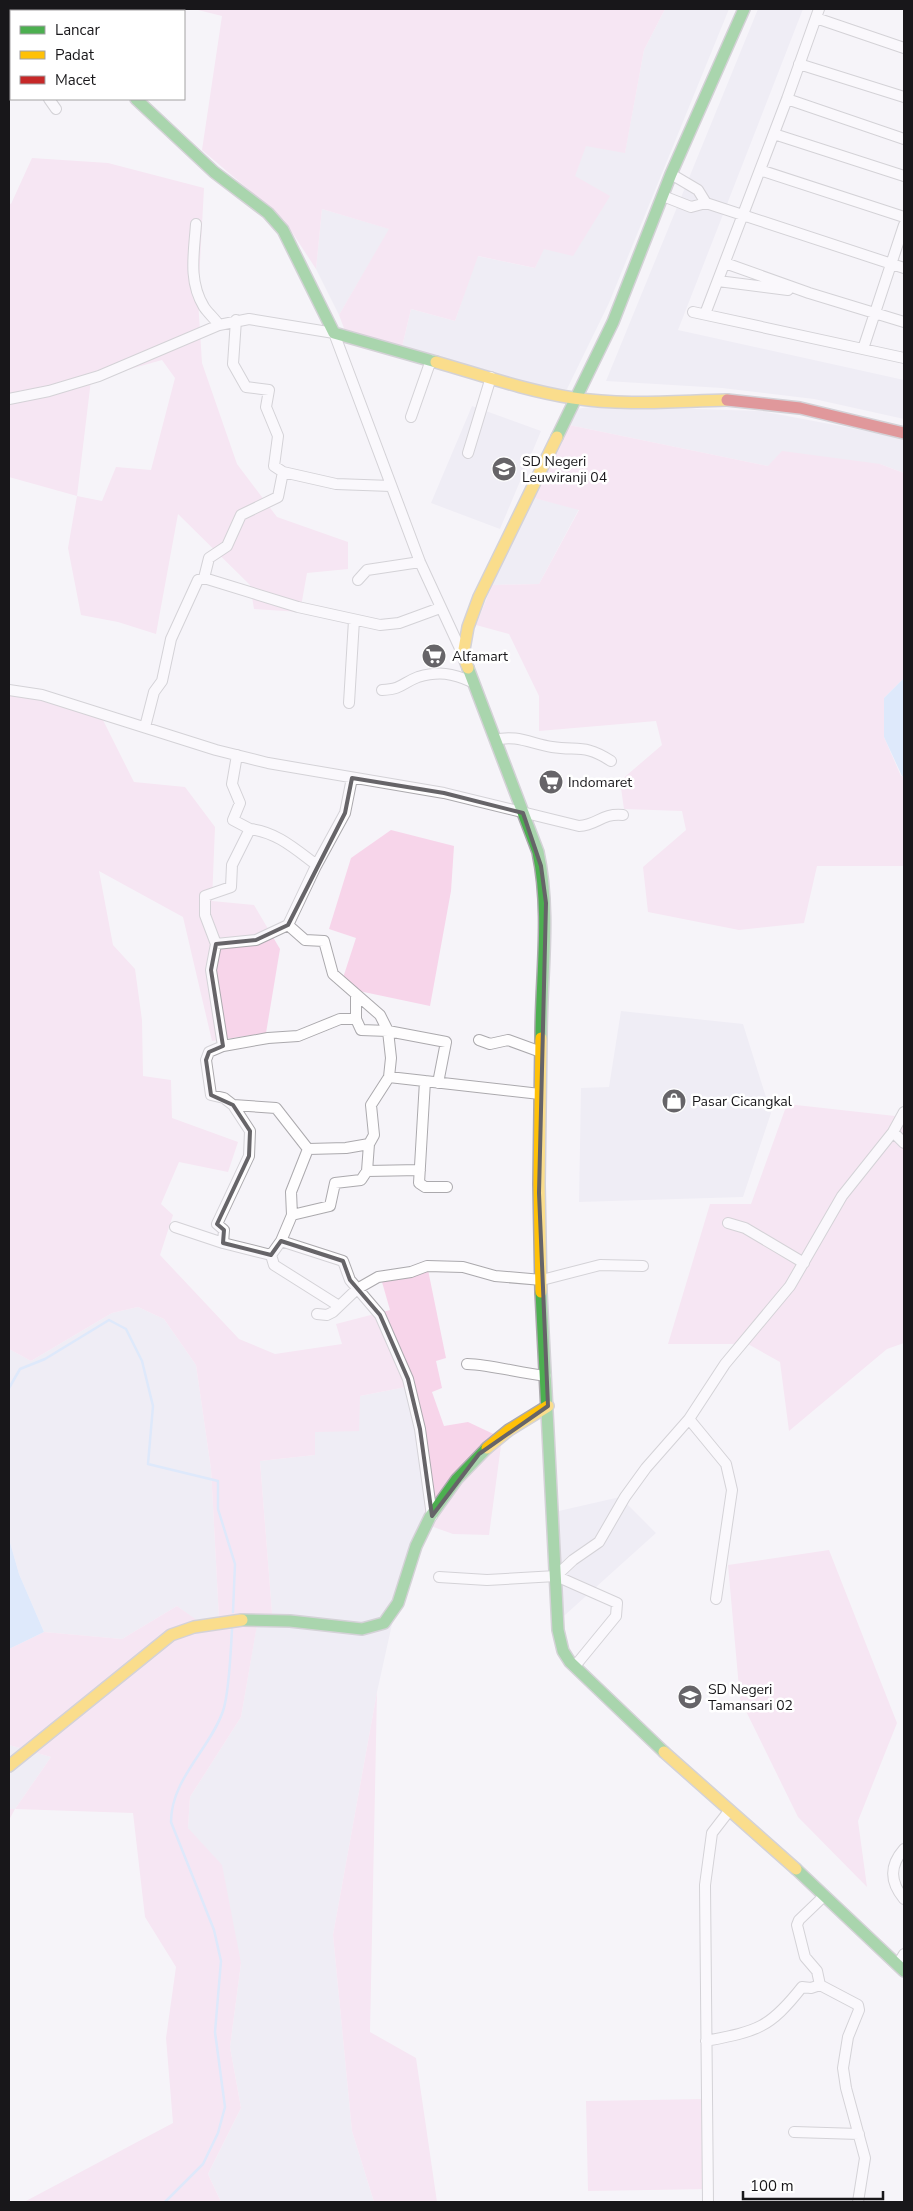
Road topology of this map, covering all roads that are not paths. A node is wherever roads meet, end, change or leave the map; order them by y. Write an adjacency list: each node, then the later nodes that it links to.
1 (744, 9): 13 (main road)
2 (817, 13): 3 (street); 4 (street)
3 (904, 48)
4 (799, 64): 5 (street); 8 (street)
5 (904, 98)
6 (50, 100): 9 (street)
7 (138, 100): 32 (main road)
8 (787, 100): 10 (street); 11 (street)
9 (56, 109)
10 (774, 134): 12 (street); 14 (street)
11 (904, 138)
12 (760, 170): 17 (street); 18 (street)
13 (671, 174): 15 (main road); 16 (street)
14 (904, 176)
15 (663, 196): 16 (street); 37 (main road)
16 (706, 203): 17 (street)
17 (743, 216): 21 (street); 22 (street)
18 (904, 217)
19 (196, 224): 31 (street)
20 (904, 225): 22 (street)
21 (725, 263): 24 (street); 25 (street)
22 (891, 264): 23 (street); 26 (street)
23 (904, 268)
24 (718, 281): 25 (street); 28 (street)
25 (809, 293): 26 (street)
26 (875, 311): 30 (street); 33 (street)
27 (693, 312): 28 (street)
28 (705, 314): 33 (street)
29 (236, 320): 31 (street); 32 (street); 42 (street)
30 (904, 322)
31 (219, 325): 38 (street)
32 (334, 334): 35 (main road); 43 (street)
33 (863, 349): 34 (street)
34 (904, 358)
35 (431, 360): 36 (main road); 39 (street)
36 (491, 377): 37 (main road); 41 (street)
37 (574, 398): 40 (main road); 49 (main road)
38 (9, 399)
39 (411, 417)
40 (904, 433)
41 (468, 453)
42 (283, 472): 43 (street); 45 (street)
43 (391, 486): 44 (street)
44 (420, 562): 46 (street); 47 (street)
45 (204, 578): 48 (street); 54 (street)
46 (358, 580)
47 (440, 608): 48 (street); 49 (street)
48 (354, 620): 53 (street)
49 (463, 655): 50 (main road)
50 (472, 682): 52 (street); 55 (main road)
51 (9, 690): 54 (street)
52 (382, 690)
53 (349, 703)
54 (145, 727): 56 (street)
55 (495, 740): 57 (street); 59 (main road)
56 (237, 755): 58 (street); 61 (street)
57 (610, 761)
58 (352, 778): 59 (street); 62 (street)
59 (523, 813): 60 (street); 70 (main road)
60 (623, 815)
61 (250, 828): 62 (street); 64 (street)
62 (316, 866): 63 (street)
63 (288, 925): 64 (street); 65 (street)
64 (216, 944): 69 (street)
65 (356, 994): 66 (street); 67 (street)
66 (356, 1019): 67 (street); 69 (street)
67 (388, 1031): 71 (street); 73 (street)
68 (479, 1040): 70 (street)
69 (223, 1046): 75 (street)
70 (541, 1052): 74 (main road)
71 (389, 1077): 72 (street); 79 (street)
72 (425, 1081): 73 (street); 81 (street)
73 (438, 1083): 74 (street)
74 (540, 1094): 92 (main road)
75 (233, 1104): 80 (street); 88 (street)
76 (904, 1112): 77 (street)
77 (893, 1132): 78 (street); 90 (street)
78 (904, 1143)
79 (369, 1144): 80 (street); 82 (street)
80 (308, 1149): 84 (street)
81 (420, 1170): 82 (street); 83 (street)
82 (367, 1171): 84 (street)
83 (447, 1187)
84 (292, 1215): 87 (street)
85 (728, 1223): 90 (street)
86 (175, 1227): 88 (street)
87 (281, 1241): 89 (street); 93 (street)
88 (223, 1243): 89 (street)
89 (270, 1255): 94 (street)
90 (804, 1262): 99 (street)
91 (643, 1266): 92 (street)
92 (542, 1280): 93 (street); 97 (main road)
93 (357, 1289): 94 (street); 100 (street)
94 (339, 1306): 95 (street)
95 (316, 1314)
96 (467, 1364): 97 (street)
97 (546, 1376): 98 (main road)
98 (548, 1406): 100 (main road); 101 (main road)
99 (689, 1419): 101 (street); 103 (street)
100 (432, 1516): 105 (main road)
101 (556, 1576): 102 (street); 104 (main road); 104 (street)
102 (439, 1577)
103 (716, 1598)
104 (575, 1666): 106 (main road)
105 (9, 1766)
106 (729, 1811): 108 (main road); 112 (street)
107 (904, 1850): 109 (street)
108 (823, 1897): 110 (main road); 111 (street)
109 (904, 1899)
110 (902, 1963)
111 (820, 1984): 112 (street); 114 (street)
112 (706, 2041): 115 (street)
113 (794, 2132): 114 (street)
114 (859, 2134): 116 (street)
115 (708, 2202)
116 (858, 2202)

